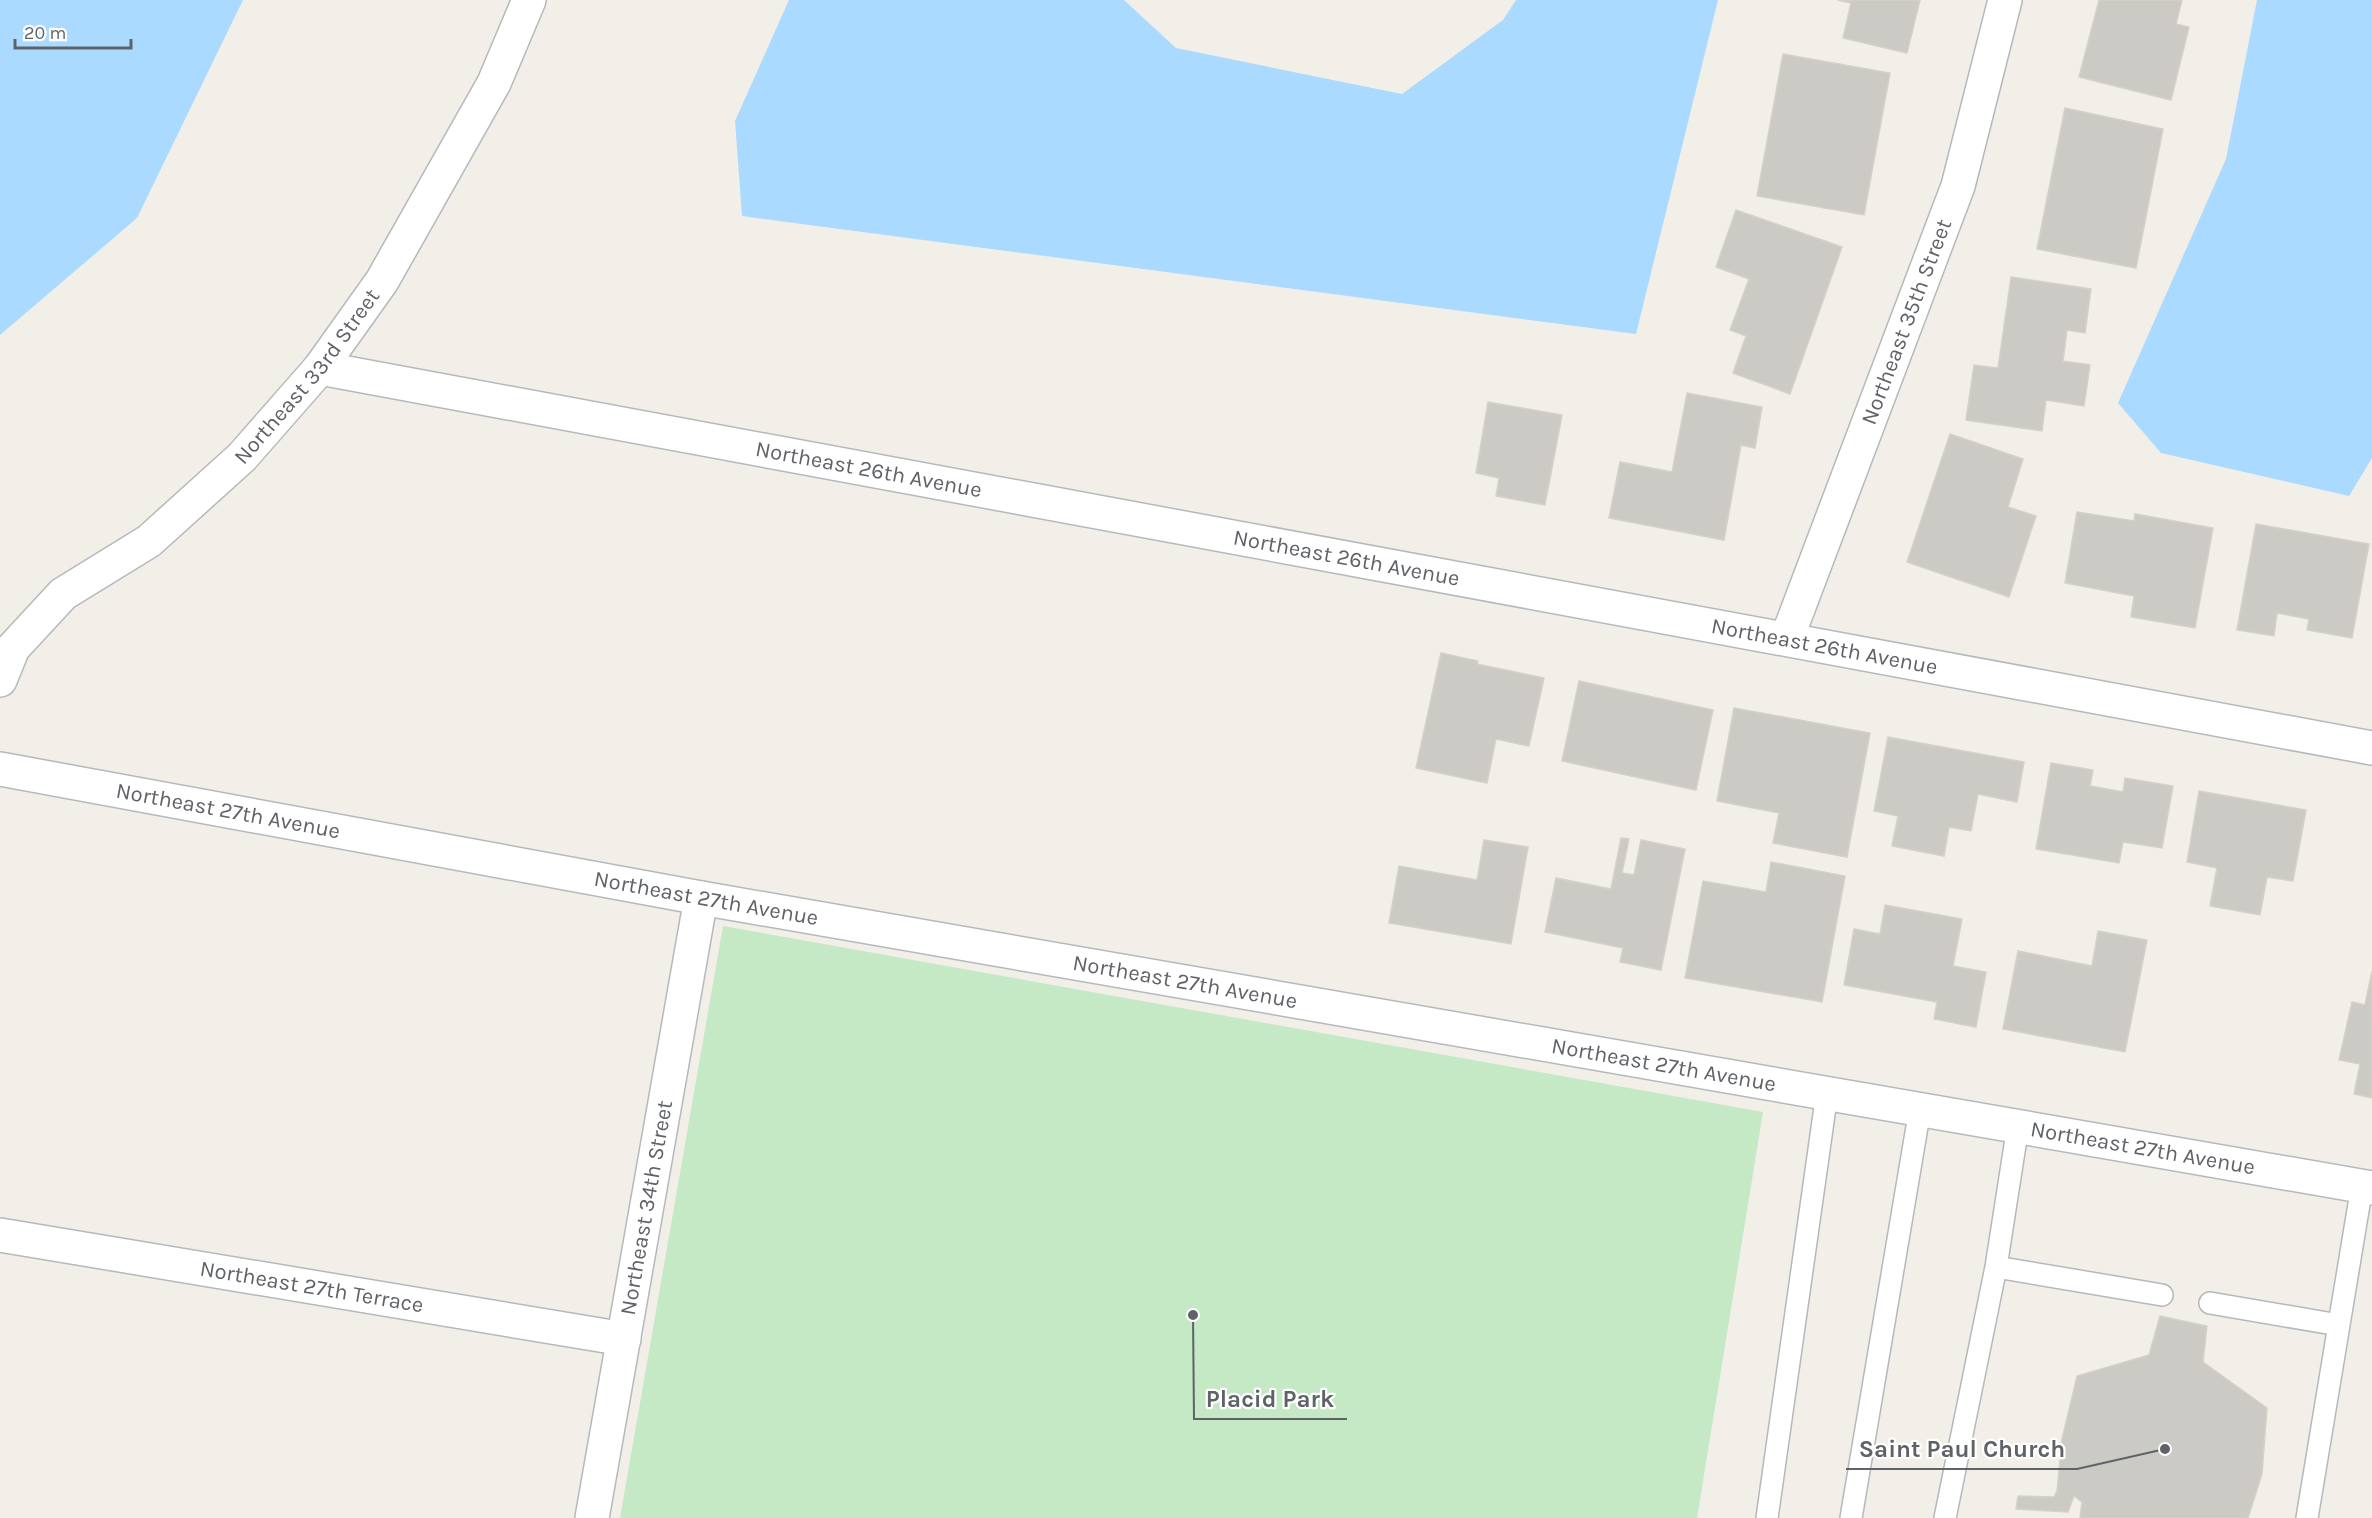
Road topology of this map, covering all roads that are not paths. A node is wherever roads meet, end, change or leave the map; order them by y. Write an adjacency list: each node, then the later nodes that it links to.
1 (529, 0): 3 (street, Northeast 33rd Street)
2 (2005, 0): 4 (street, Northeast 35th Street)
3 (320, 368): 4 (street, Northeast 26th Avenue); 5 (street, Northeast 33rd Street)
4 (1787, 638): 6 (street, Northeast 26th Avenue)
5 (0, 680)
6 (2372, 748)
7 (0, 769): 8 (street, Northeast 27th Avenue)
8 (701, 898): 9 (street, Northeast 27th Avenue); 18 (street, Northeast 34th Street)
9 (1827, 1093): 10 (street, Northeast 27th Avenue); 20 (lane)
10 (1920, 1109): 11 (street, Northeast 27th Avenue); 21 (lane)
11 (2018, 1126): 12 (street, Northeast 27th Avenue); 14 (lane)
12 (2367, 1187): 17 (lane)
13 (0, 1235): 18 (street, Northeast 27th Terrace)
14 (1996, 1268): 15 (lane); 22 (lane)
15 (2162, 1295)
16 (2210, 1303): 17 (lane)
17 (2339, 1325): 23 (lane)
18 (624, 1339): 19 (street, Northeast 34th Street)
19 (592, 1518)
20 (1767, 1518)
21 (1851, 1518)
22 (1946, 1518)
23 (2307, 1518)

